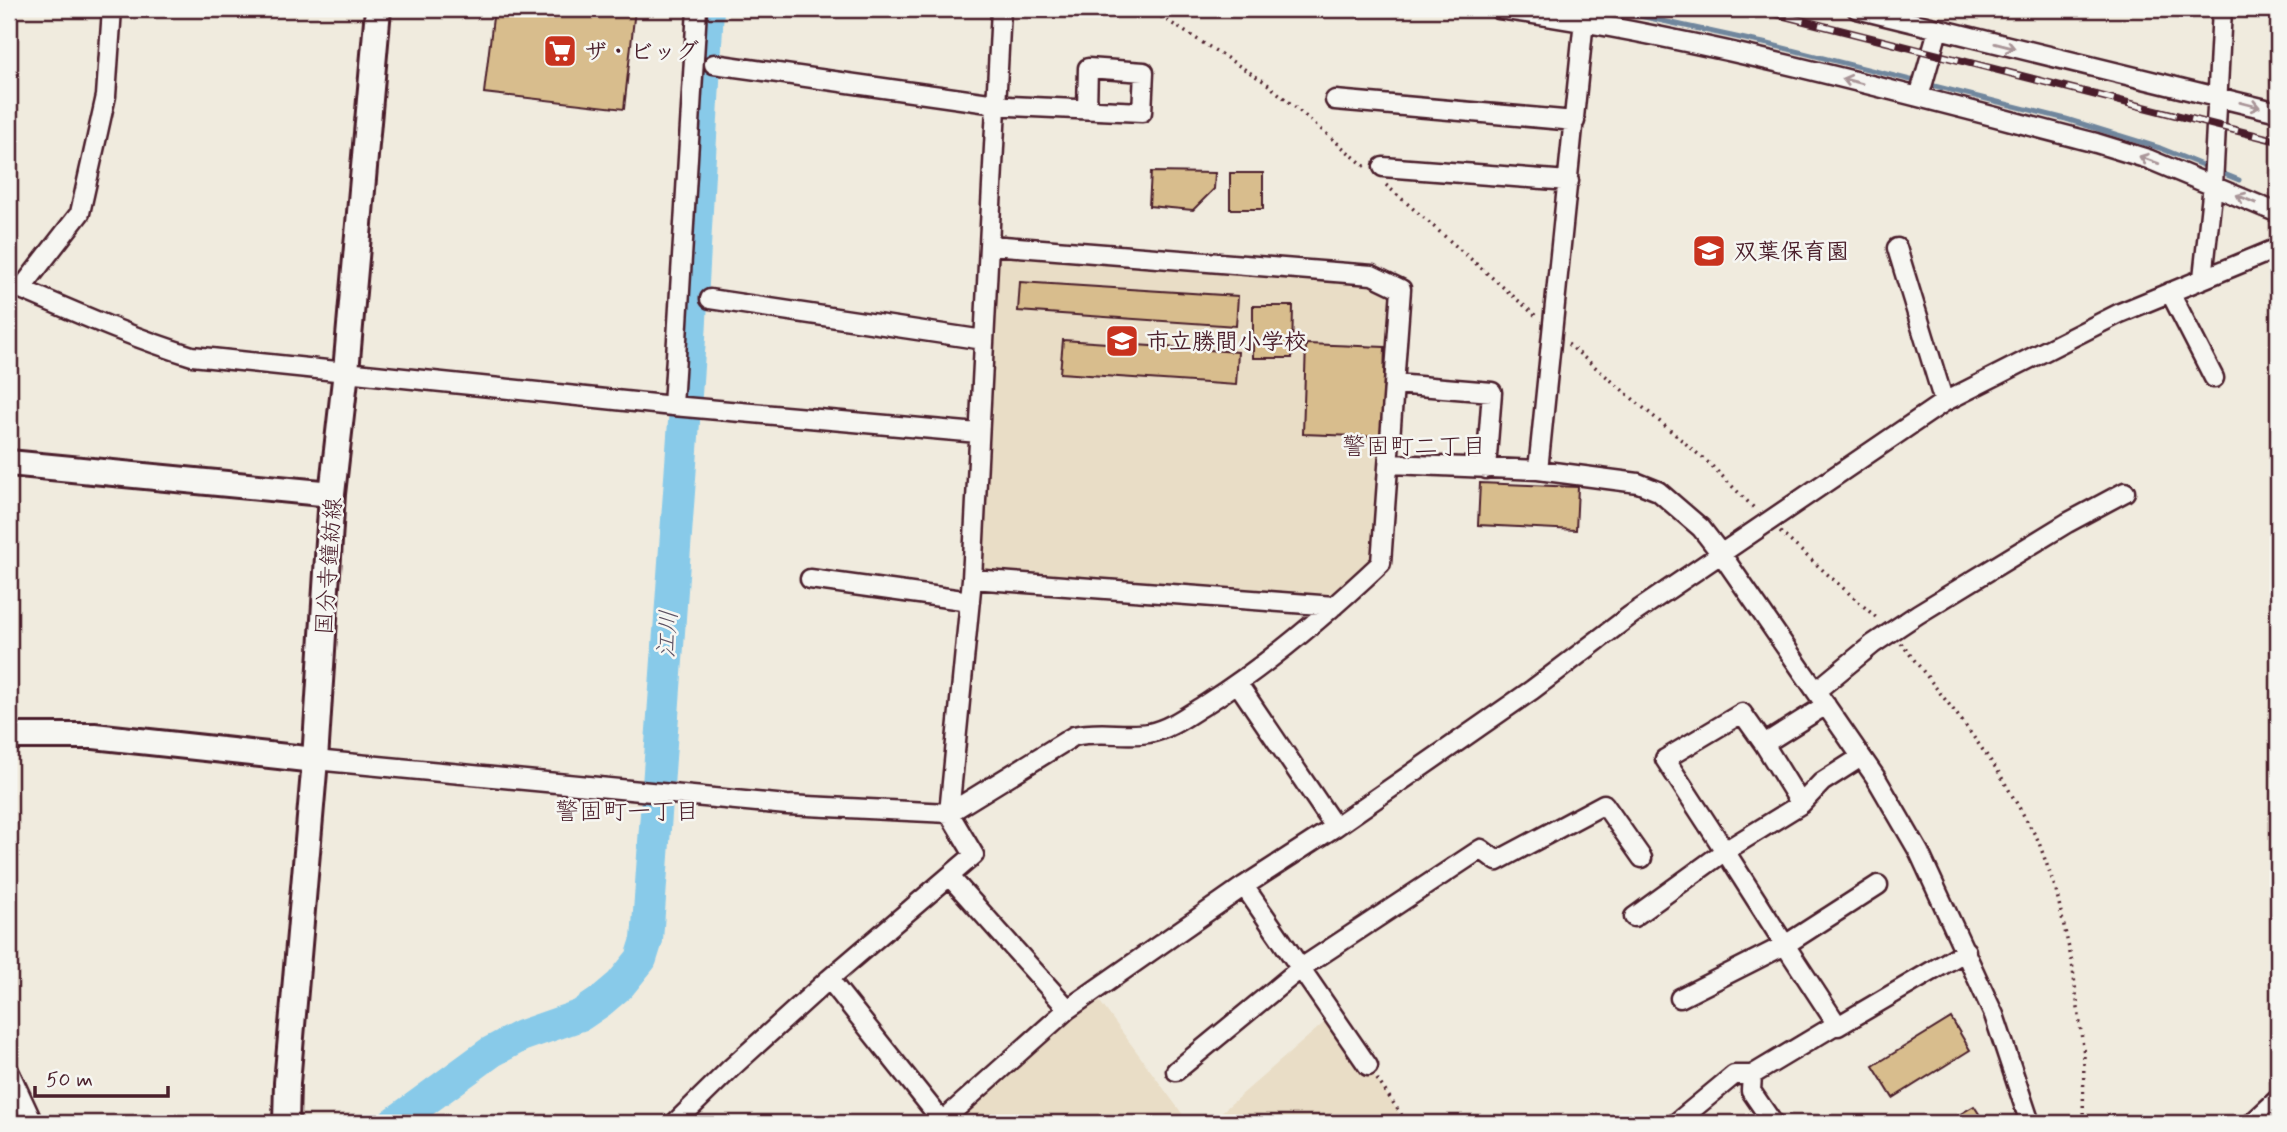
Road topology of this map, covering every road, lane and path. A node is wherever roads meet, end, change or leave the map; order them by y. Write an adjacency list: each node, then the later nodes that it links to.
1 (112, 9): 28 (street)
2 (378, 9): 33 (street, 国分寺鐘紡線)
3 (697, 9): 37 (street)
4 (1001, 9): 15 (street)
5 (1149, 9): 31 (path)
6 (1499, 9): 9 (street)
7 (1857, 9): 10 (street)
8 (2222, 9): 13 (street)
9 (1584, 15): 12 (street, one-way to 9); 18 (street)
10 (1938, 30): 12 (street); 13 (street, one-way to 13)
11 (714, 64): 15 (street)
12 (1919, 97): 21 (street, one-way to 12)
13 (2217, 97): 17 (street, one-way to 17); 21 (street)
14 (1335, 100): 18 (street)
15 (995, 102): 16 (street); 23 (street)
16 (1087, 109)
17 (2278, 112)
18 (1575, 121): 20 (street)
19 (1382, 167): 20 (street)
20 (1569, 181): 31 (street)
21 (2213, 185): 22 (street, one-way to 21); 27 (street)
22 (2278, 213)
23 (991, 245): 32 (street); 35 (street)
24 (1897, 248): 36 (street)
25 (2278, 248): 27 (street)
26 (9, 273): 28 (street)
27 (2203, 278): 29 (street)
28 (15, 287): 33 (street)
29 (2170, 292): 34 (street); 36 (street)
30 (710, 299): 32 (street)
31 (1553, 331): 42 (street); 45 (path)
32 (985, 340): 38 (street)
33 (346, 372): 37 (street); 44 (street, 国分寺鐘紡線)
34 (2214, 378)
35 (1395, 384): 40 (street); 41 (street)
36 (1944, 402): 45 (street)
37 (673, 406): 38 (street)
38 (978, 433): 48 (street)
39 (9, 463): 44 (street)
40 (1390, 464): 41 (street); 50 (street)
41 (1486, 469): 42 (street)
42 (1538, 470): 46 (street)
43 (2125, 492): 51 (street)
44 (332, 494): 57 (street, 国分寺鐘紡線)
45 (1769, 523): 46 (street); 51 (path)
46 (1722, 555): 53 (street); 60 (street)
47 (810, 579): 49 (street)
48 (972, 579): 49 (street); 50 (street)
49 (970, 601): 59 (street)
50 (1334, 606): 52 (street)
51 (1891, 632): 53 (street); 87 (path)
52 (1238, 684): 59 (street); 60 (street)
53 (1821, 698): 55 (street); 56 (street)
54 (9, 736): 57 (street)
55 (1765, 744): 58 (street); 61 (street)
56 (1861, 757): 58 (street); 68 (street)
57 (315, 760): 59 (street); 81 (street, 国分寺鐘紡線)
58 (1801, 804): 61 (street)
59 (949, 813): 63 (street)
60 (1335, 827): 65 (street)
61 (1725, 851): 66 (street); 67 (street)
62 (1642, 858): 69 (street)
63 (950, 877): 70 (street); 72 (street)
64 (1878, 885): 67 (street)
65 (1244, 886): 69 (street); 72 (street)
66 (1634, 917)
67 (1785, 945): 71 (street); 73 (street)
68 (1966, 951): 73 (street); 86 (street)
69 (1301, 968): 74 (street); 76 (street)
70 (829, 979): 79 (street); 82 (street)
71 (1681, 998)
72 (1068, 1009): 79 (street)
73 (1837, 1024): 77 (street)
74 (1368, 1066): 83 (path)
75 (9, 1071): 80 (street)
76 (1175, 1071)
77 (1752, 1075): 84 (street); 85 (street)
78 (2278, 1099): 88 (street)
79 (941, 1122)
80 (33, 1123)
81 (286, 1123)
82 (675, 1123)
83 (1407, 1123)
84 (1676, 1123)
85 (1773, 1123)
86 (2029, 1123)
87 (2083, 1123)
88 (2252, 1123)

